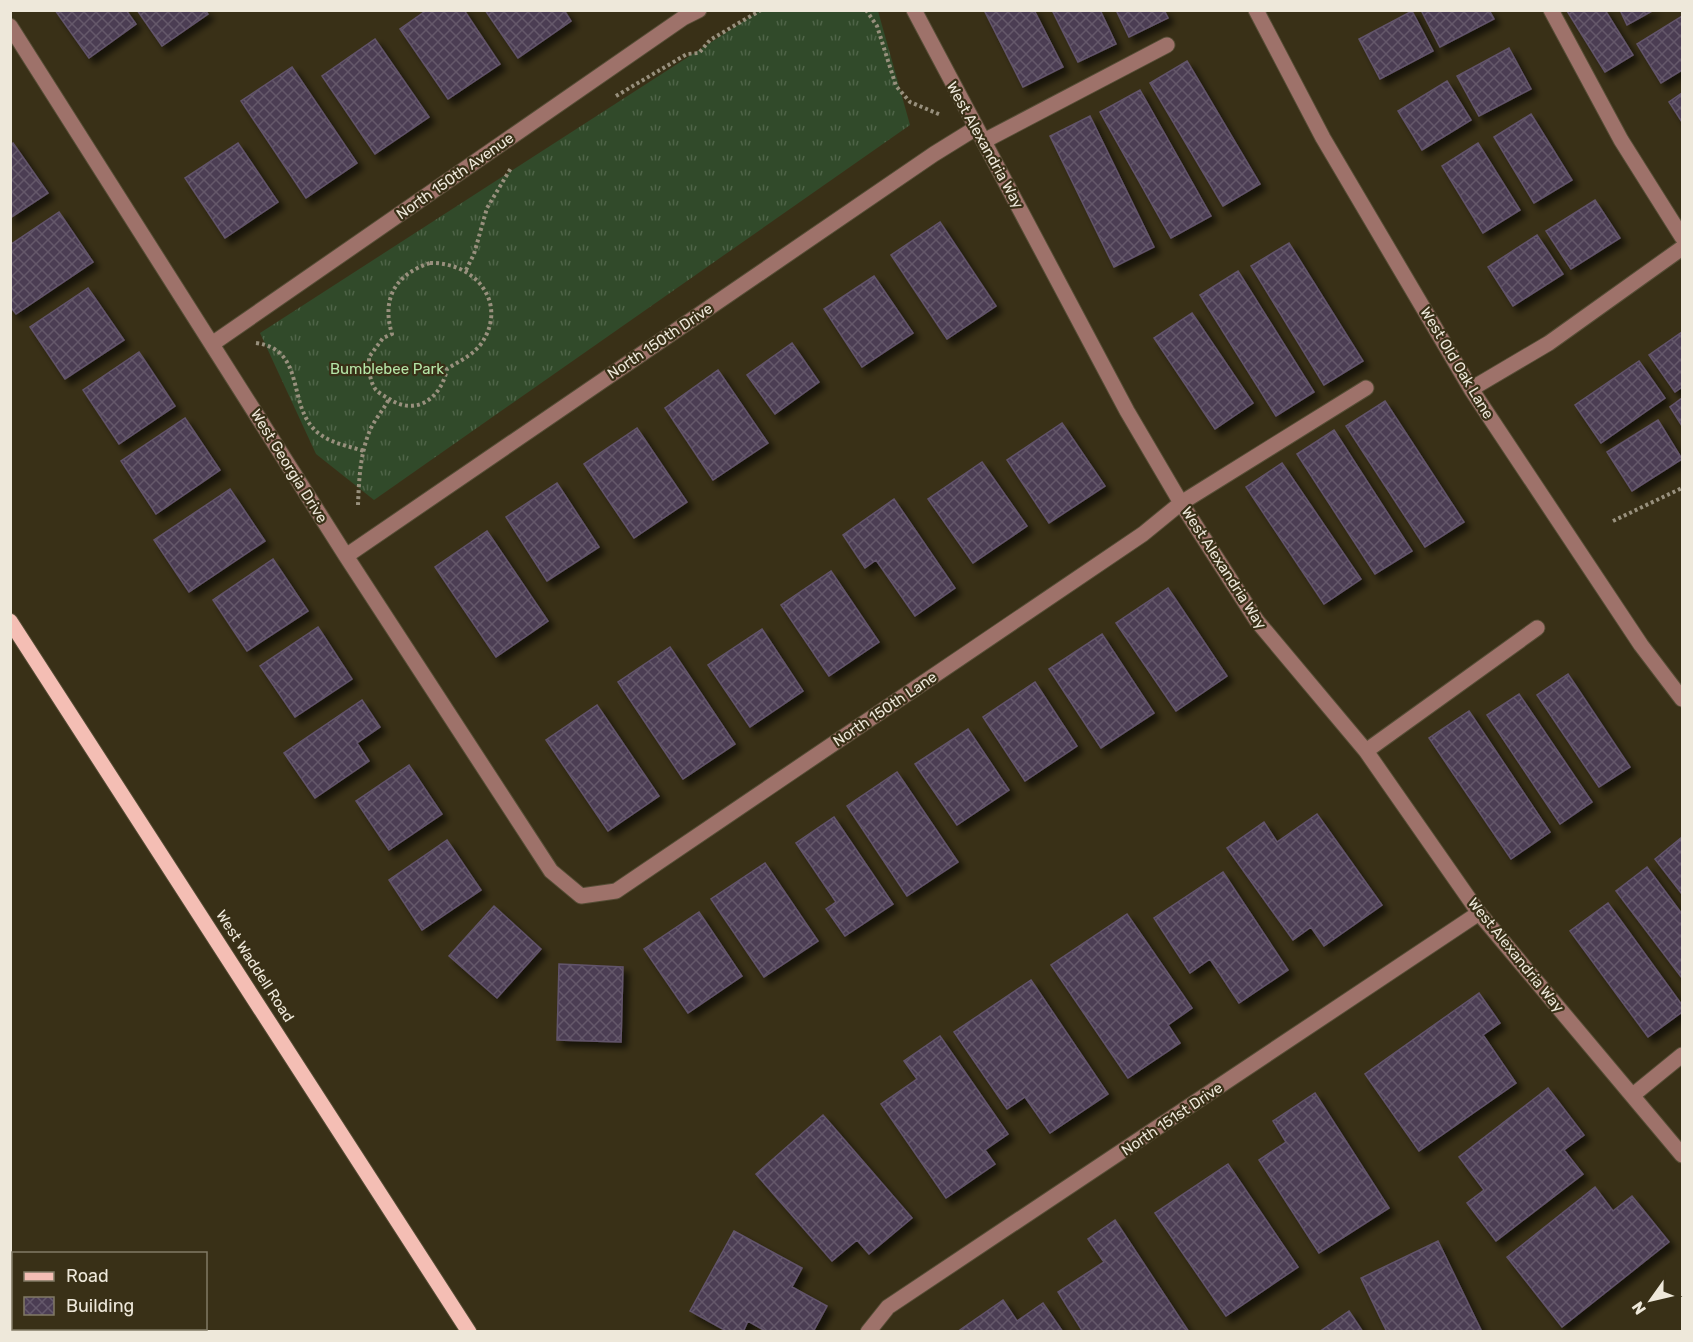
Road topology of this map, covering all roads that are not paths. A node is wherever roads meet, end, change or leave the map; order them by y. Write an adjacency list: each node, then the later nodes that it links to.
1 (699, 10): 11 (street, North 150th Avenue)
2 (914, 10): 7 (street, West Alexandria Way)
3 (1256, 10): 13 (street, West Old Oak Lane)
4 (1551, 10): 9 (street)
5 (10, 26): 11 (street, West Georgia Drive)
6 (1167, 45): 8 (street)
7 (976, 128): 8 (street, West Alexandria Way); 15 (street, North 150th Drive)
8 (984, 141): 14 (street, West Alexandria Way)
9 (1683, 237)
10 (1683, 248): 13 (street)
11 (212, 344): 15 (street, West Georgia Drive)
12 (1366, 388): 14 (street, North 150th Lane)
13 (1471, 389): 18 (street, West Old Oak Lane)
14 (1181, 503): 19 (street, West Alexandria Way); 20 (street, North 150th Lane)
15 (346, 556): 20 (street, West Georgia Drive)
16 (10, 621): 26 (main road, West Waddell Road)
17 (1537, 628): 19 (street)
18 (1683, 699)
19 (1366, 751): 21 (street, West Alexandria Way)
20 (581, 896)
21 (1479, 913): 23 (street, West Alexandria Way); 25 (street, North 151st Drive)
22 (1683, 1055): 23 (street)
23 (1633, 1095): 24 (street, West Alexandria Way)
24 (1683, 1155)
25 (868, 1331)
26 (469, 1332)

